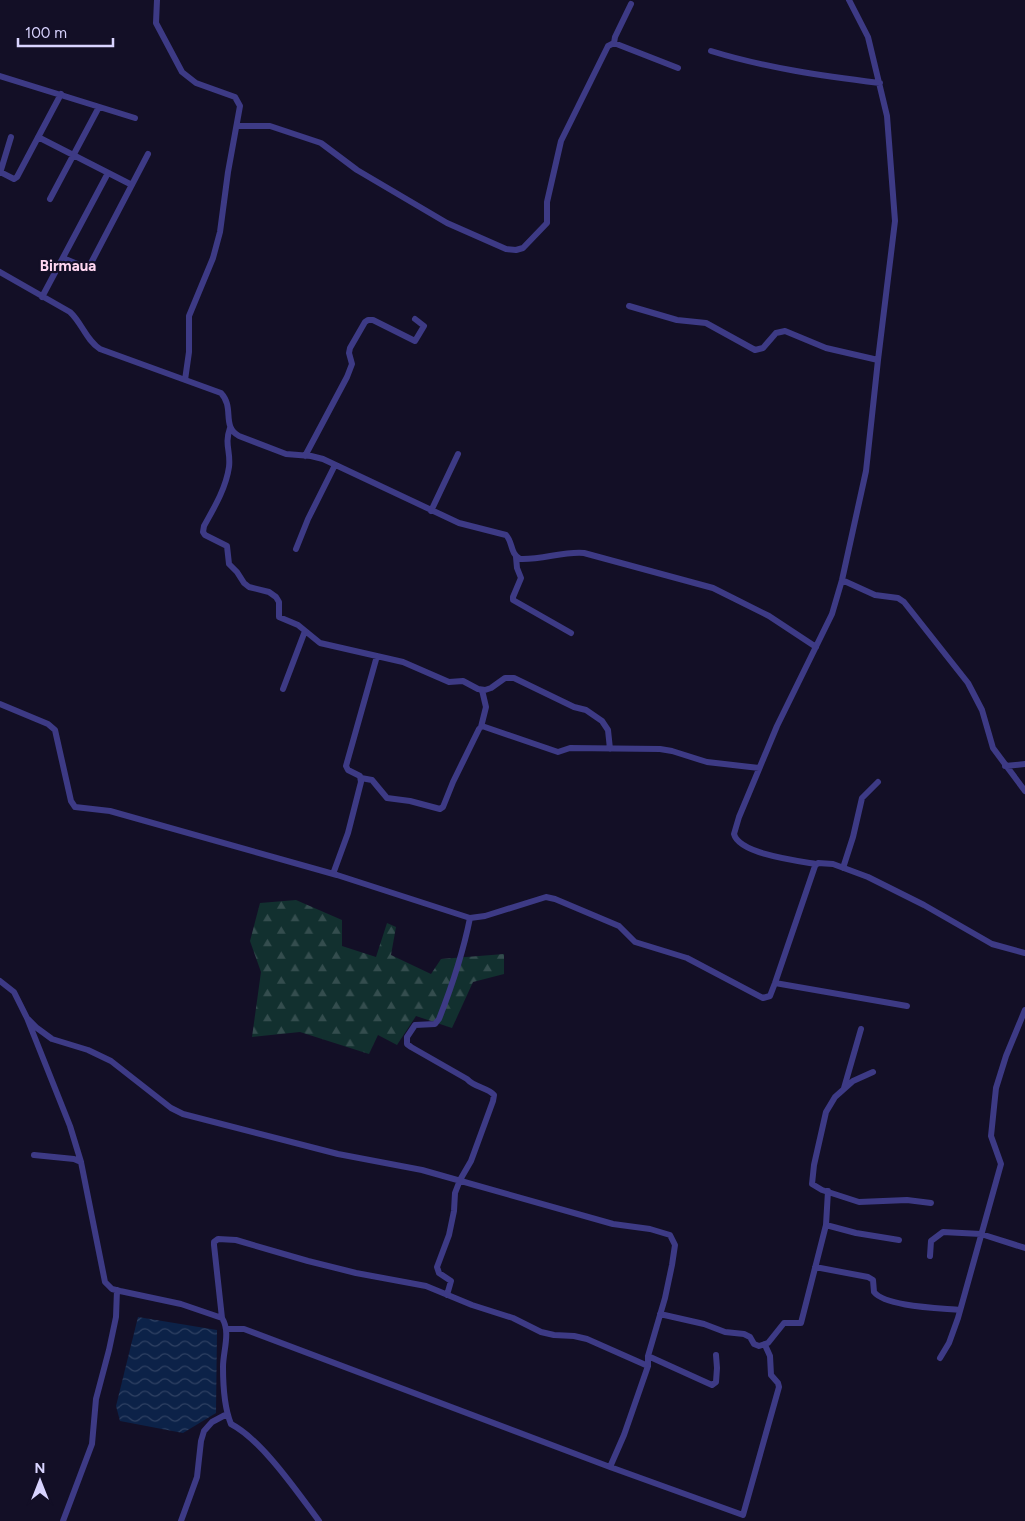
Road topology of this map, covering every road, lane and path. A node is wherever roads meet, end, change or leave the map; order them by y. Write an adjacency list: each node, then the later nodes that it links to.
1 (157, 0): 12 (street)
2 (849, 0): 8 (street)
3 (632, 4): 4 (street)
4 (614, 42): 6 (street); 12 (street)
5 (711, 51): 8 (street)
6 (678, 68)
7 (0, 76): 9 (street)
8 (880, 83): 26 (street)
9 (60, 94): 10 (street); 14 (street)
10 (99, 107): 11 (street); 16 (street)
11 (135, 118)
12 (237, 126): 27 (street)
13 (11, 137): 17 (street)
14 (38, 137): 16 (street); 17 (street)
15 (148, 154): 19 (street)
16 (74, 157): 18 (street); 20 (street)
17 (0, 172)
18 (108, 174): 19 (street); 21 (street)
19 (132, 185): 21 (street)
20 (50, 199)
21 (63, 258): 23 (street)
22 (0, 272): 23 (street)
23 (42, 297): 27 (street)
24 (629, 306): 26 (street)
25 (416, 319): 30 (street)
26 (878, 360): 35 (street)
27 (185, 380): 28 (street)
28 (230, 428): 30 (street); 36 (street)
29 (458, 454): 32 (street)
30 (305, 456): 31 (street)
31 (335, 465): 32 (street); 33 (street)
32 (431, 511): 34 (street)
33 (296, 549)
34 (516, 557): 37 (street); 38 (street)
35 (842, 580): 38 (street); 46 (street)
36 (305, 631): 39 (street); 40 (street)
37 (571, 634)
38 (816, 647): 47 (street)
39 (377, 656): 41 (street); 48 (street)
40 (283, 689)
41 (480, 690): 43 (street); 44 (street)
42 (0, 704): 53 (street)
43 (481, 727): 44 (street); 48 (street)
44 (610, 749): 47 (street)
45 (1025, 764): 46 (street)
46 (1005, 766): 50 (street)
47 (759, 768): 51 (street)
48 (361, 778): 53 (street)
49 (878, 782): 52 (street)
50 (1025, 791)
51 (816, 864): 52 (street); 57 (street)
52 (844, 868): 55 (street)
53 (333, 874): 54 (street)
54 (470, 918): 57 (street); 66 (street)
55 (1025, 952)
56 (0, 981): 60 (street)
57 (775, 983): 58 (street)
58 (907, 1006)
59 (1025, 1010): 70 (street)
60 (27, 1018): 65 (street); 66 (street)
61 (861, 1029): 63 (street)
62 (873, 1072): 63 (street)
63 (844, 1089): 67 (street)
64 (34, 1155): 65 (street)
65 (80, 1162): 75 (street)
66 (460, 1180): 76 (street); 78 (street)
67 (828, 1191): 68 (street); 69 (street)
68 (931, 1203)
69 (826, 1225): 71 (street); 74 (street)
70 (981, 1234): 72 (street); 73 (street); 77 (street)
71 (899, 1240)
72 (1025, 1248)
73 (930, 1256)
74 (815, 1267): 77 (street); 81 (street)
75 (117, 1290): 79 (street); 88 (street)
76 (447, 1295): 79 (street); 85 (street)
77 (960, 1310): 84 (street)
78 (660, 1314): 81 (street); 83 (street)
79 (222, 1318): 80 (street)
80 (227, 1329): 86 (street); 87 (street)
81 (764, 1346): 87 (street)
82 (716, 1355): 83 (street)
83 (648, 1356): 85 (street)
84 (940, 1358)
85 (648, 1366): 87 (street)
86 (227, 1414): 89 (street); 90 (street)
87 (610, 1467)
88 (63, 1521)
89 (181, 1521)
90 (319, 1521)

